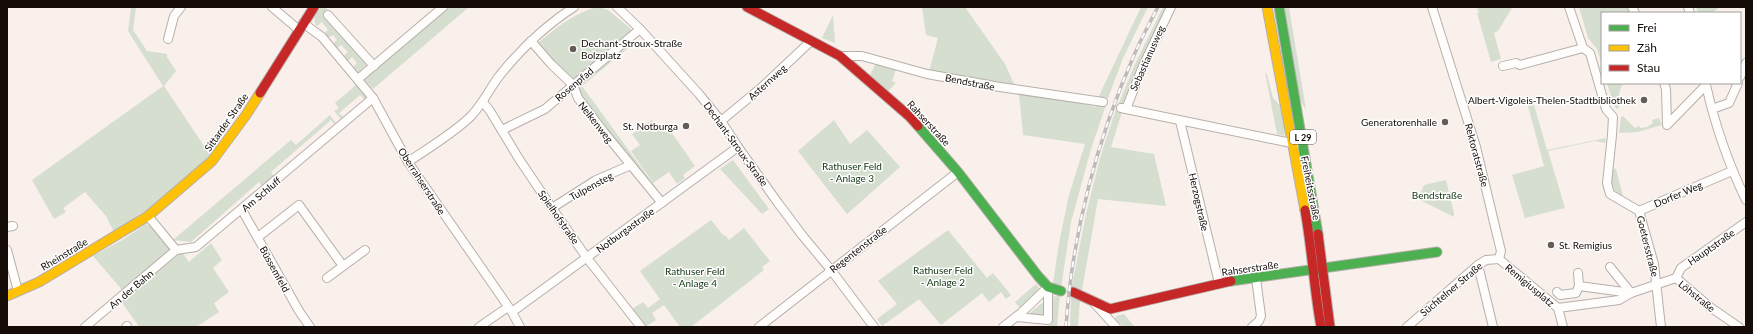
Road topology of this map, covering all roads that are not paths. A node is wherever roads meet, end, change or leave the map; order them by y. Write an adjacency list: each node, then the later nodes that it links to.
1 (175, 7): 15 (street)
2 (181, 7): 15 (street)
3 (272, 7): 16 (street, Oberrahserstraße)
4 (314, 7): 16 (street, Sittarder Straße)
5 (443, 7): 24 (street)
6 (574, 7): 19 (street)
7 (617, 7): 17 (street, Dechant-Stroux-Straße)
8 (747, 7): 20 (street, Rahserstraße)
9 (1171, 7): 37 (street, Sebastianusweg)
10 (1266, 7): 39 (street, Freiheitsstraße / L 29)
11 (1279, 7): 38 (street, Freiheitsstraße / L 29)
12 (1432, 7): 62 (street, Rektoratstraße)
13 (1569, 7): 21 (street, Goetersstraße)
14 (328, 14): 24 (street)
15 (174, 16): 18 (street)
16 (301, 27): 27 (street, Oberrahserstraße); 53 (street, Sittarder Straße)
17 (640, 29): 31 (street, Rosenpfad); 36 (street, Dechant-Stroux-Straße)
18 (168, 38)
19 (531, 41): 31 (street, Nelkenweg); 33 (street)
20 (811, 41): 22 (street, Rahserstraße); 36 (street, Asternweg)
21 (1583, 48): 25 (street); 52 (street, Goetersstraße)
22 (840, 56): 34 (street, Bendstraße); 46 (street, Rahserstraße)
23 (1746, 63): 26 (street)
24 (374, 66): 27 (street)
25 (1504, 66)
26 (1741, 75)
27 (358, 79): 32 (street, Oberrahserstraße)
28 (1664, 84): 29 (street)
29 (1706, 84): 35 (street)
30 (1738, 84): 35 (street)
31 (573, 85): 40 (street, Rosenpfad); 45 (street, Nelkenweg)
32 (373, 98): 44 (street, Oberrahserstraße); 51 (street, Am Schluff)
33 (483, 102): 40 (street, Spielhofstraße); 44 (street)
34 (1103, 102)
35 (1712, 109): 47 (street)
36 (721, 121): 42 (street, Dechant-Stroux-Straße)
37 (1180, 121): 41 (street); 73 (street, Herzogstraße)
38 (1300, 123): 39 (street); 43 (street, Freiheitsstraße / L 29)
39 (1288, 124): 41 (street, Freiheitsstraße / L 29)
40 (502, 130): 50 (street, Spielhofstraße)
41 (1292, 142): 43 (street); 68 (street, Freiheitsstraße / L 29)
42 (738, 147): 49 (street, Notburgastraße); 67 (street, Dechant-Stroux-Straße)
43 (1304, 147): 66 (street, Freiheitsstraße / L 29)
44 (408, 162): 85 (street, Oberrahserstraße)
45 (630, 165): 49 (street, Nelkenweg); 50 (street, Tulpensteg)
46 (958, 172): 67 (street, Regentenstraße); 76 (street, Rahserstraße)
47 (1732, 172): 48 (street); 52 (street, Dorfer Weg)
48 (1746, 200)
49 (662, 203): 61 (street, Notburgastraße)
50 (552, 208): 61 (street, Spielhofstraße)
51 (242, 210): 56 (street, Büssemfeld); 58 (street, Am Schluff)
52 (1639, 210): 74 (street, Goetersstraße)
53 (148, 216): 55 (street, Sittarder Straße); 58 (street)
54 (1746, 222): 72 (street, Hauptstraße)
55 (131, 227): 77 (street, Rheinstraße)
56 (258, 237): 64 (street); 88 (street, Büssemfeld)
57 (7, 250): 77 (street)
58 (176, 250): 87 (street, An der Bahn)
59 (364, 250): 64 (street)
60 (1437, 252): 66 (street, Rahserstraße)
61 (587, 258): 85 (street, Notburgastraße); 91 (street, Spielhofstraße)
62 (1499, 259): 63 (street, Süchtelner Straße); 84 (street, Remigiusplatz)
63 (1478, 265): 99 (street, Süchtelner Straße); 100 (street)
64 (343, 266): 70 (street)
65 (1610, 267): 81 (street)
66 (1324, 268): 68 (street, Rahserstraße); 98 (street, Freiheitsstraße / L 29)
67 (831, 270): 92 (street, Regentenstraße); 93 (street, Dechant-Stroux-Straße)
68 (1313, 270): 71 (street, Rahserstraße); 97 (street, Freiheitsstraße / L 29)
69 (1578, 273): 75 (street)
70 (327, 278)
71 (1256, 278): 73 (street, Rahserstraße); 96 (street)
72 (1676, 278): 74 (street); 103 (street, Löhstraße)
73 (1219, 283): 83 (street, Rahserstraße)
74 (1657, 284): 81 (street, Remigiusplatz); 102 (street, Goetersstraße)
75 (1580, 286): 80 (street, Remigiusplatz); 81 (street, Remigiusplatz)
76 (1048, 287): 78 (street); 86 (street); 86 (street)
77 (18, 291): 82 (street, Rheinstraße)
78 (1061, 291)
79 (1072, 292): 83 (street, Rahserstraße)
80 (1557, 292)
81 (1631, 293): 84 (street, Remigiusplatz)
82 (7, 296)
83 (1095, 304): 95 (street)
84 (1558, 308): 101 (street)
85 (510, 309): 89 (street, Notburgastraße); 90 (street, Oberrahserstraße)
86 (1016, 316): 94 (street)
87 (85, 327)
88 (310, 327)
89 (479, 327)
90 (520, 327)
91 (641, 327)
92 (759, 327)
93 (874, 327)
94 (1003, 327)
95 (1116, 327)
96 (1252, 327)
97 (1321, 327)
98 (1330, 327)
99 (1407, 327)
100 (1493, 327)
101 (1563, 327)
102 (1661, 327)
103 (1739, 327)

